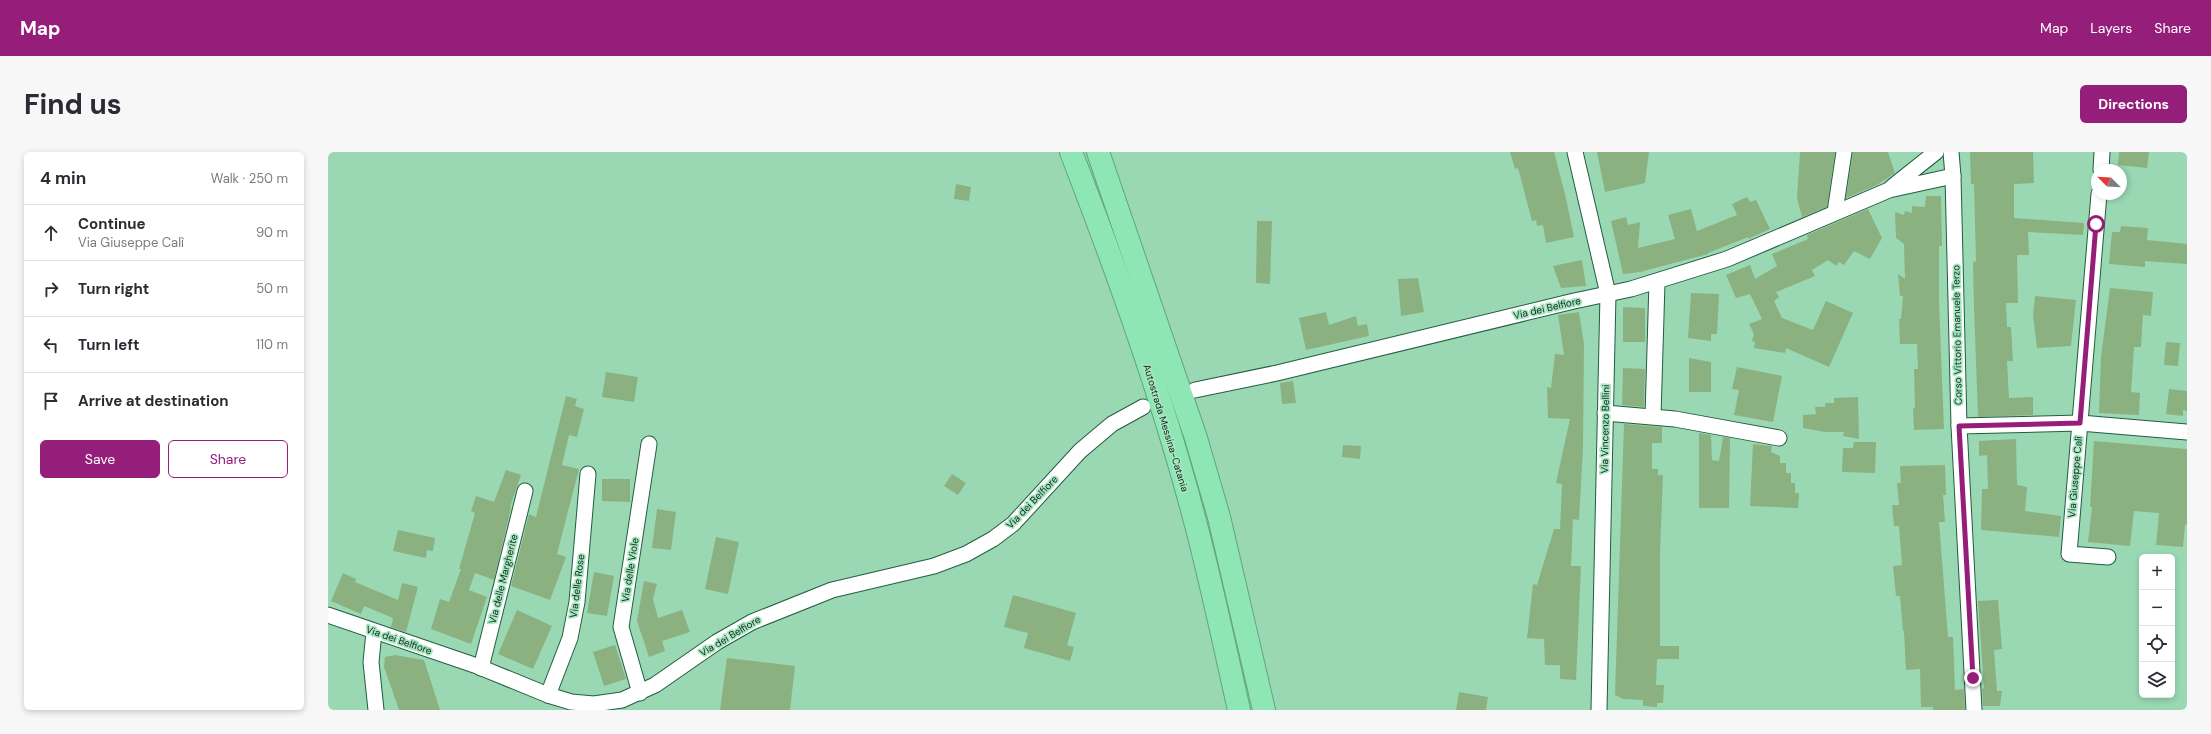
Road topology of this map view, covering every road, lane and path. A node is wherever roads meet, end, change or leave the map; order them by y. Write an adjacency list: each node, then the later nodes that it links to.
1 (1071, 152): 34 (highway, Autostrada Messina-Catania)
2 (1098, 152): 35 (highway)
3 (1575, 152): 14 (street, Via Vincenzo Bellini)
4 (1844, 152): 12 (street)
5 (1936, 152): 10 (street)
6 (1951, 152): 9 (street, Corso Vittorio Emanuele Terzo)
7 (2102, 152): 8 (street)
8 (2101, 164)
9 (1954, 176): 10 (street); 20 (street, Corso Vittorio Emanuele Terzo)
10 (1888, 190): 12 (street, Via dei Belfiore)
11 (2099, 200): 19 (street, Via Giuseppe Calì)
12 (1835, 212): 13 (street, Via dei Belfiore)
13 (1657, 282): 14 (street, Via dei Belfiore); 18 (street)
14 (1608, 294): 15 (street, Via dei Belfiore); 17 (street, Via Vincenzo Bellini)
15 (1195, 390)
16 (1143, 407): 30 (street, Via dei Belfiore)
17 (1605, 413): 18 (street); 36 (street, Via Vincenzo Bellini)
18 (1653, 416): 22 (street)
19 (2080, 423): 20 (street); 21 (street); 26 (street, Via Giuseppe Calì)
20 (1959, 426): 37 (street, Corso Vittorio Emanuele Terzo)
21 (2187, 432)
22 (1779, 438)
23 (649, 444): 30 (street, Via delle Viole)
24 (588, 474): 31 (street, Via delle Rose)
25 (525, 491): 29 (street, Via delle Margherite)
26 (2108, 557)
27 (328, 615): 28 (street, Via dei Belfiore)
28 (374, 632): 29 (street, Via dei Belfiore); 33 (street)
29 (481, 668): 31 (street, Via dei Belfiore)
30 (640, 693): 32 (street, Via dei Belfiore)
31 (548, 695): 32 (street, Via dei Belfiore)
32 (596, 707)
33 (376, 710)
34 (1239, 710)
35 (1264, 710)
36 (1599, 710)
37 (1974, 710)

